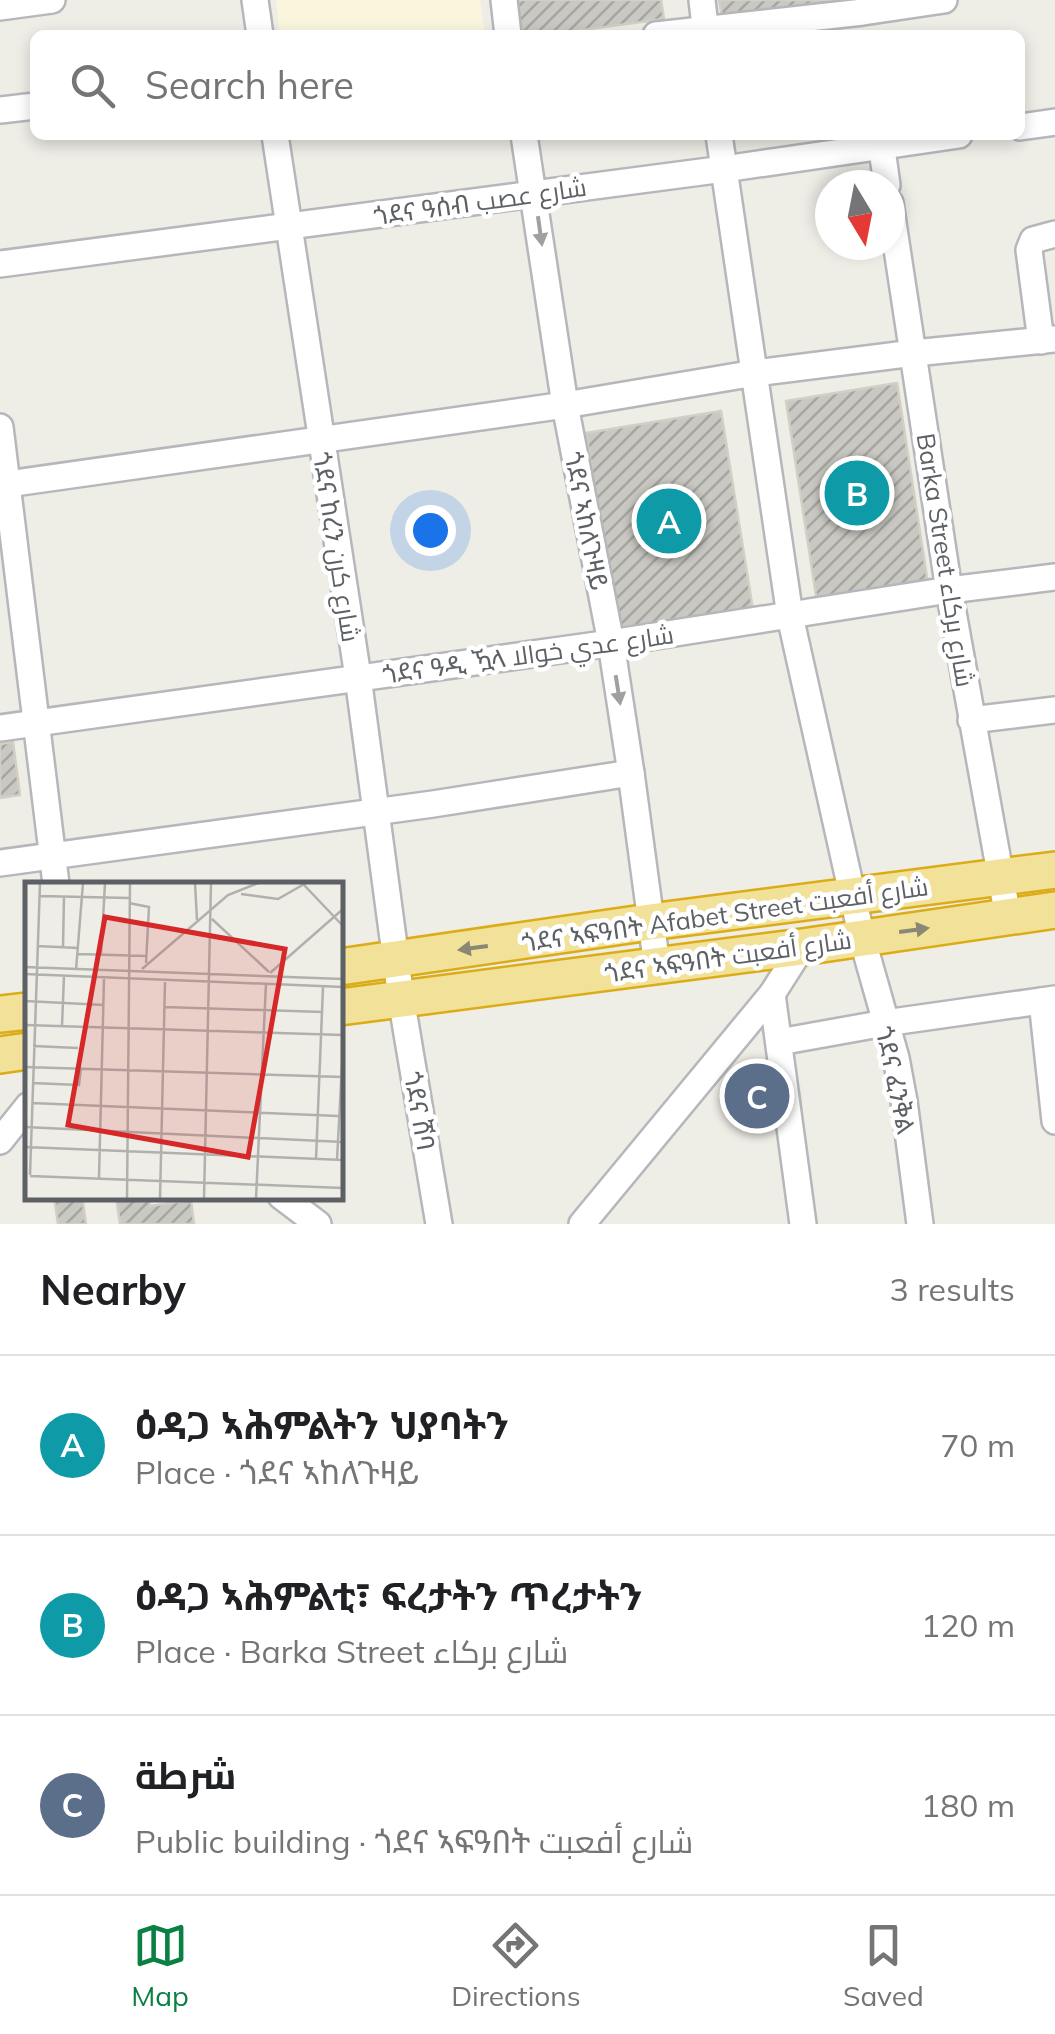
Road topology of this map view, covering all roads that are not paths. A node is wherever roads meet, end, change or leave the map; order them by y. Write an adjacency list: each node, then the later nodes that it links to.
1 (52, 0): 6 (street)
2 (255, 0): 8 (street)
3 (504, 0): 9 (street)
4 (702, 0): 10 (street)
5 (944, 0): 7 (street)
6 (0, 7)
7 (864, 16): 11 (street)
8 (259, 30)
9 (507, 30)
10 (706, 30)
11 (734, 30)
12 (30, 107): 13 (street)
13 (0, 110)
14 (1055, 122): 15 (street)
15 (1025, 125)
16 (275, 140): 23 (street, ጎደና ከረን شارع كرن)
17 (525, 140): 22 (street, ጎደና ኣከለጉዛይ)
18 (721, 140): 20 (street, ጎደና ፈንቅል)
19 (880, 140): 20 (street, ጎደና ዓሰብ شارع عصب); 21 (street)
20 (724, 169): 22 (street, ጎደና ዓሰብ شارع عصب); 29 (street, ጎደና ፈንቅል)
21 (885, 170)
22 (534, 194): 23 (street, ጎደና ዓሰብ شارع عصب); 30 (street, ጎደና ኣከለጉዛይ, one-way to 30)
23 (288, 227): 26 (street, ጎደና ዓሰብ شارع عصب); 32 (street, ጎደና ከረን شارع كرن)
24 (1055, 234): 27 (street)
25 (899, 260): 28 (street, Barka Street شارع بركاء)
26 (0, 264)
27 (1048, 340): 28 (street)
28 (914, 352): 29 (street); 35 (street, Barka Street شارع بركاء)
29 (755, 374): 30 (street); 36 (street, ጎደና ፈንቅል)
30 (565, 405): 32 (street); 37 (street, ጎደና ኣከለጉዛይ)
31 (0, 427): 33 (street)
32 (320, 440): 33 (street); 38 (street, ጎደና ከረን شارع كرن)
33 (4, 485): 41 (street)
34 (1055, 577): 35 (street, ጎደና ዓዲ ዃላ شارع عدي خوالا)
35 (949, 590): 36 (street, ጎደና ዓዲ ዃላ شارع عدي خوالا); 40 (street, Barka Street شارع بركاء)
36 (790, 616): 37 (street, ጎደና ዓዲ ዃላ شارع عدي خوالا); 50 (street, ጎደና ፈንቅል)
37 (611, 644): 38 (street, ጎደና ዓዲ ዃላ شارع عدي خوالا); 43 (street, ጎደና ኣከለጉዛይ, one-way to 43)
38 (358, 677): 41 (street, ጎደና ዓዲ ዃላ شارع عدي خوالا); 44 (street, ጎደና ከረን شارع كرن)
39 (1055, 710): 40 (street)
40 (971, 720): 48 (street, Barka Street شارع بركاء)
41 (36, 722): 42 (street, ጎደና ዓዲ ዃላ شارع عدي خوالا); 45 (street)
42 (0, 728)
43 (631, 773): 44 (street); 53 (street, ጎደና ኣከለጉዛይ)
44 (374, 812): 45 (street); 56 (street, ጎደና ከረን شارع كرن)
45 (52, 856): 46 (street); 49 (street)
46 (0, 864)
47 (1055, 870): 48 (highway, ጎደና ኣፍዓበት Afabet Street شارع أفعبت)
48 (999, 878): 50 (highway, ጎደና ኣፍዓበት Afabet Street شارع أفعبت); 52 (street, Barka Street شارع بركاء)
49 (56, 882)
50 (852, 896): 53 (highway, ጎደና ኣፍዓበት Afabet Street شارع أفعبت); 54 (street, ጎደና ፈንቅል)
51 (1055, 910): 52 (highway, ጎደና ኣፍዓበት شارع أفعبت)
52 (1008, 916): 54 (highway, ጎደና ኣፍዓበት شارع أفعبت, one-way to 52)
53 (650, 922): 56 (highway, ጎደና ኣፍዓበት Afabet Street شارع أفعبت, one-way to 56); 57 (street, ጎደና ኣከለጉዛይ)
54 (862, 938): 55 (highway, ጎደና ኣፍዓበት شارع أفعبت); 65 (street, ጎደና ፈንቅል)
55 (802, 947): 57 (highway, ጎደና ኣፍዓበት شارع أفعبت); 59 (street)
56 (396, 960): 58 (highway); 60 (street, ጎደና ሸባ)
57 (657, 966): 60 (highway, ጎደና ኣፍዓበት شارع أفعبت)
58 (342, 967)
59 (772, 994): 66 (street); 75 (street)
60 (401, 998): 62 (highway, ጎደና ኣፍዓበት شارع أفعبت); 74 (street, ጎደና ሸባ)
61 (1048, 1000): 65 (street); 70 (street)
62 (342, 1007)
63 (25, 1010): 64 (highway)
64 (0, 1014)
65 (885, 1023): 66 (street); 77 (street, ጎደና ፈንቅል)
66 (779, 1042): 76 (street)
67 (25, 1052): 68 (highway)
68 (0, 1055)
69 (25, 1110): 71 (street)
70 (1055, 1121)
71 (0, 1141)
72 (284, 1199): 73 (street)
73 (318, 1224)
74 (439, 1224)
75 (582, 1224)
76 (803, 1224)
77 (920, 1224)

